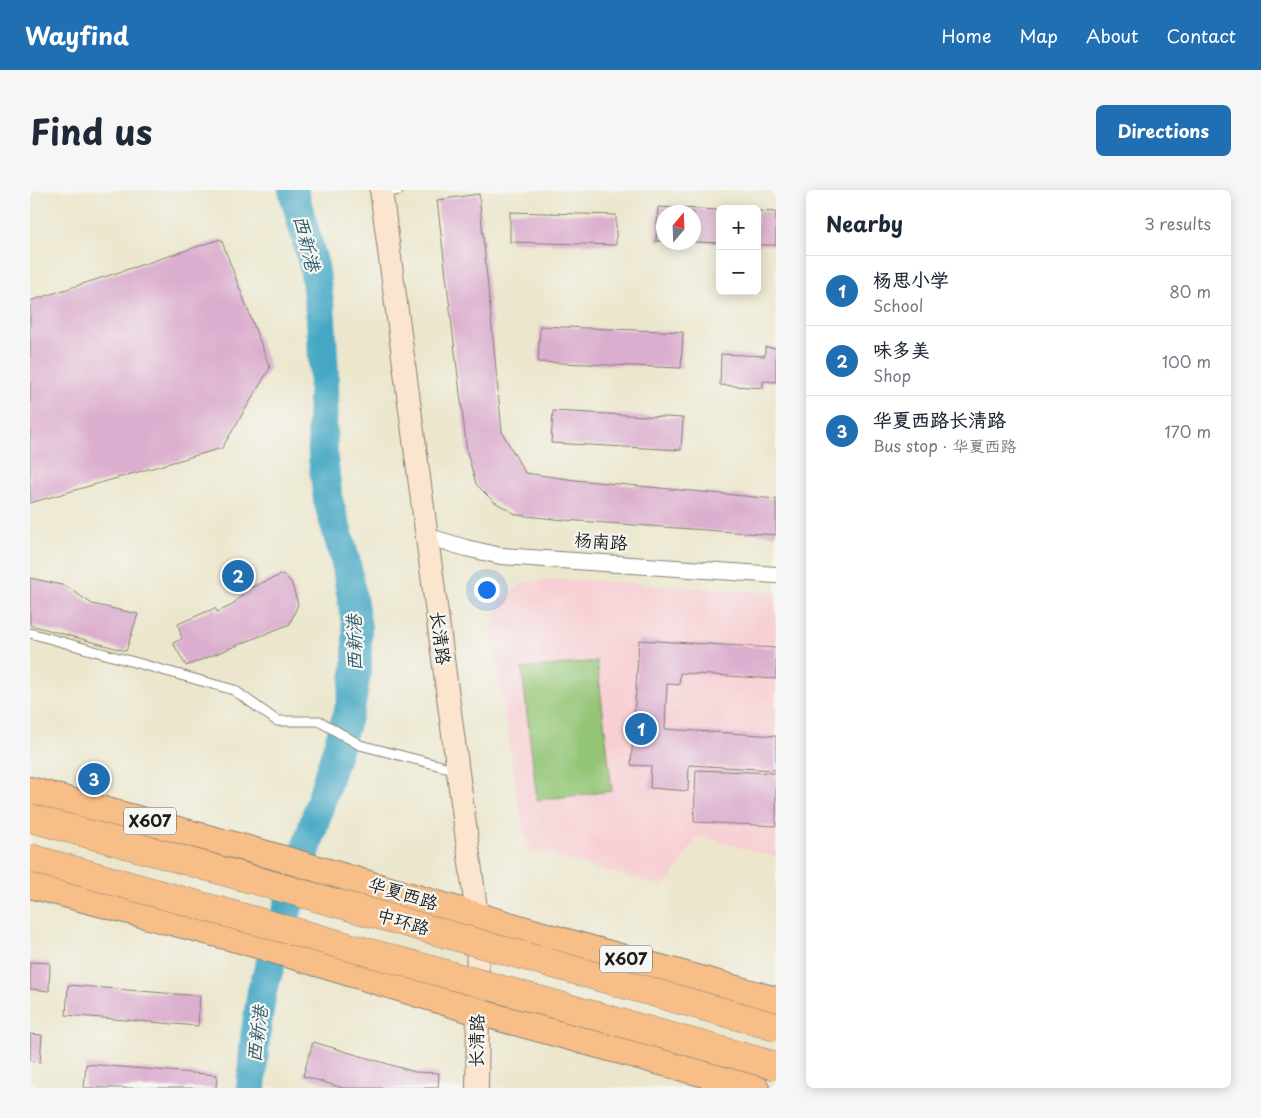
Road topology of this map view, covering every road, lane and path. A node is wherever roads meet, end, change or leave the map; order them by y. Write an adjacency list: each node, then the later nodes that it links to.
1 (387, 191): 2 (main road, 长清路)
2 (426, 536): 3 (street, 杨南路); 5 (main road, 长清路)
3 (776, 575)
4 (30, 633): 5 (lane)
5 (457, 770): 12 (main road, 长清路)
6 (30, 790): 12 (main road, 华夏西路 / X607)
7 (30, 802): 9 (highway, bridge)
8 (30, 818): 9 (highway, 中环路, bridge)
9 (162, 854): 15 (highway, 中环路, bridge)
10 (30, 858): 16 (highway, bridge)
11 (30, 885): 14 (main road)
12 (477, 916): 13 (main road, 华夏西路 / X607); 14 (main road, 长清路)
13 (776, 1000)
14 (478, 1012): 17 (main road, 长清路); 18 (main road)
15 (776, 1027)
16 (776, 1066)
17 (476, 1088)
18 (756, 1088)

